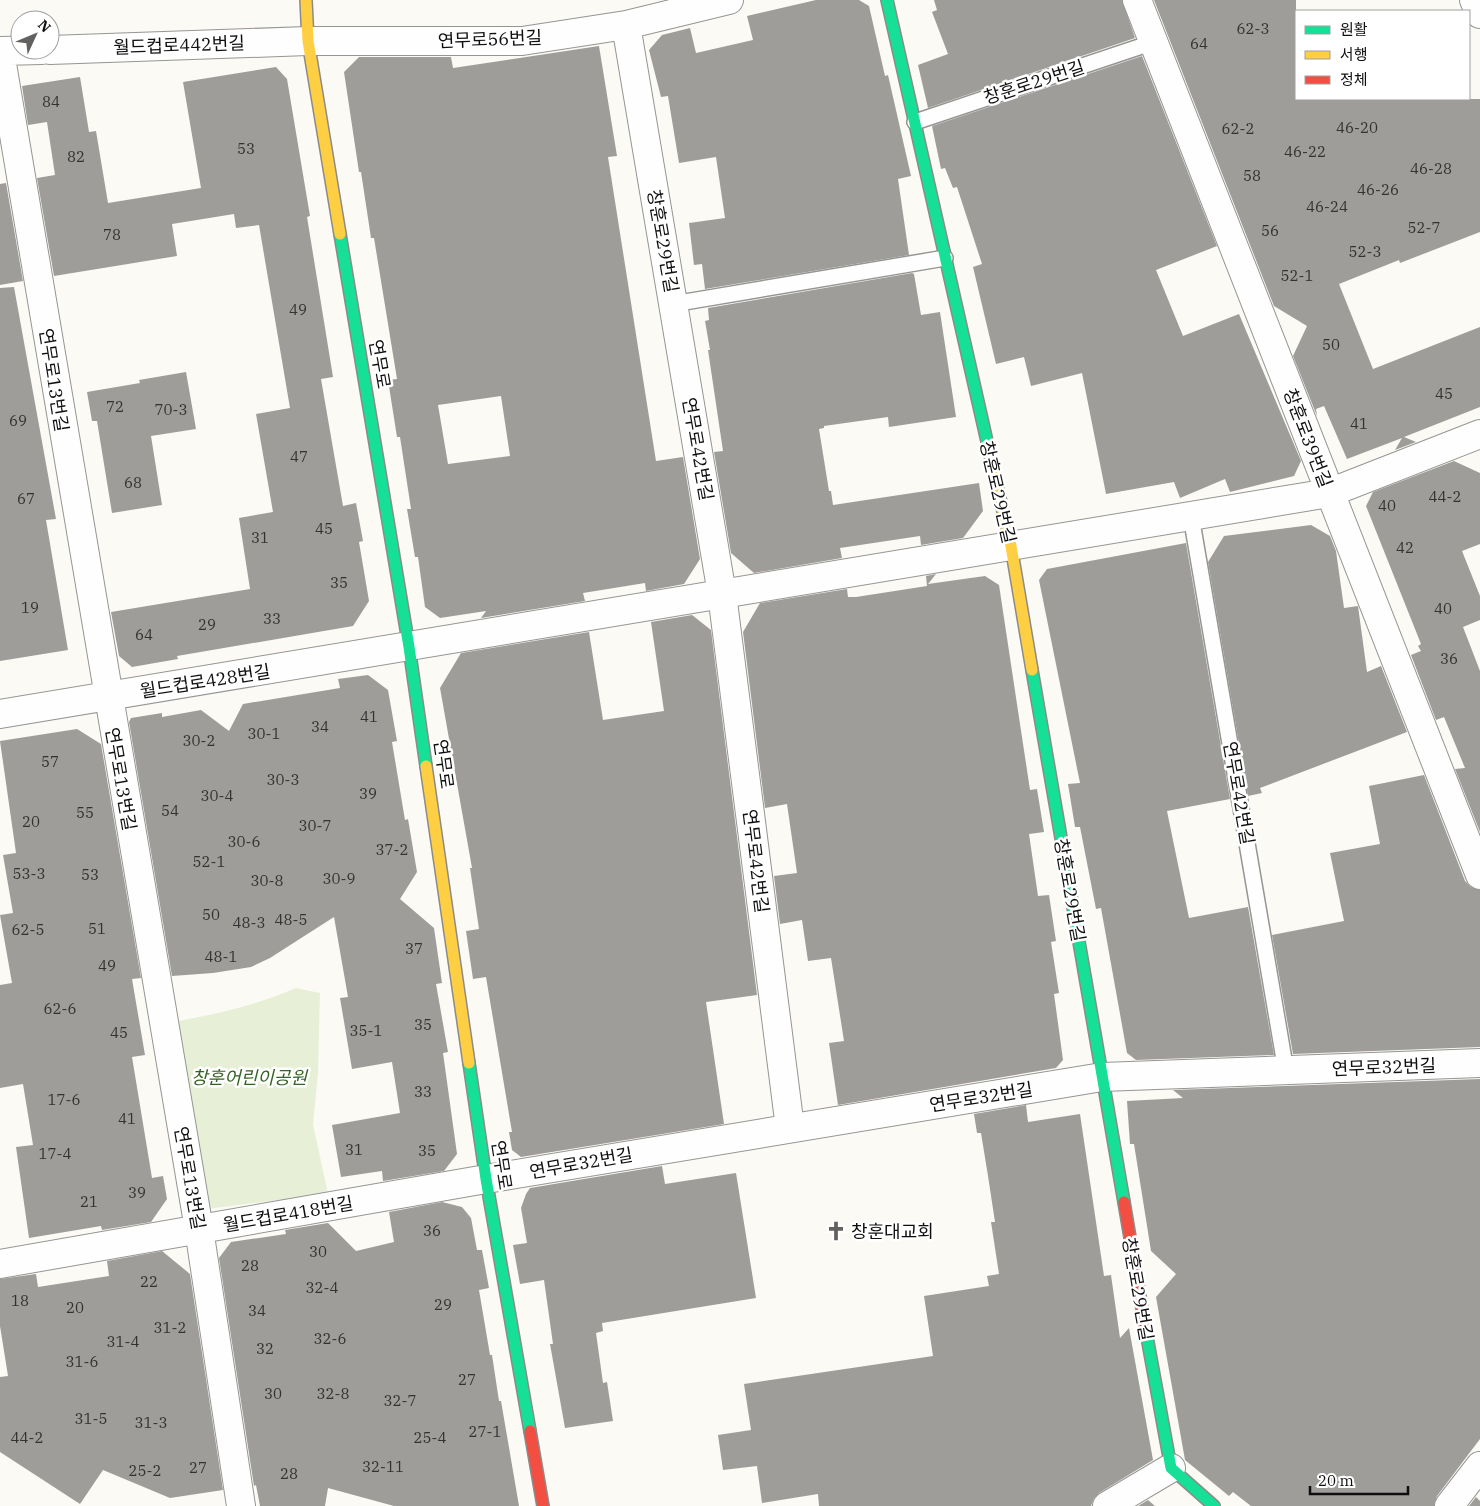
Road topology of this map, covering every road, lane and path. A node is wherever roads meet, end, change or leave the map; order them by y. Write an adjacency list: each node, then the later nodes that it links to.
1 (306, 0): 8 (street, 연무로)
2 (729, 0): 7 (street, 연무로56번길)
3 (887, 0): 12 (street, 창훈로29번길)
4 (1138, 0): 9 (street, 창훈로39번길)
5 (1474, 0): 6 (street)
6 (1480, 14)
7 (626, 25): 8 (street, 연무로56번길); 14 (street, 창훈로29번길)
8 (307, 34): 10 (street, 월드컵로442번길); 20 (street, 연무로)
9 (1154, 42): 12 (lane, 창훈로29번길); 16 (street, 창훈로39번길)
10 (60, 49)
11 (0, 52): 21 (street, 연무로13번길)
12 (914, 122): 13 (street, 창훈로29번길)
13 (945, 258): 14 (lane, 창훈로29번길); 18 (street, 창훈로29번길)
14 (673, 304): 19 (street, 연무로42번길)
15 (1480, 434): 16 (street)
16 (1329, 493): 17 (street); 23 (street, 창훈로39번길)
17 (1191, 516): 18 (street); 25 (lane, 연무로42번길)
18 (1011, 546): 19 (street); 26 (street, 창훈로29번길)
19 (722, 594): 20 (street); 27 (street, 연무로42번길)
20 (409, 647): 21 (street, 월드컵로428번길); 28 (street, 연무로)
21 (107, 696): 22 (street, 월드컵로428번길); 29 (street, 연무로13번길)
22 (0, 714)
23 (1480, 875)
24 (1480, 1063): 25 (street, 연무로32번길)
25 (1286, 1071): 26 (street, 연무로32번길)
26 (1102, 1077): 27 (street, 연무로32번길); 32 (street, 창훈로29번길)
27 (790, 1128): 28 (street, 연무로32번길)
28 (486, 1180): 29 (street, 월드컵로418번길); 34 (street, 연무로)
29 (198, 1229): 30 (street, 월드컵로418번길); 33 (street, 연무로13번길)
30 (0, 1264)
31 (1480, 1466): 37 (street)
32 (1171, 1468): 35 (street); 36 (street)
33 (241, 1506)
34 (542, 1506)
35 (1107, 1506)
36 (1214, 1506)
37 (1449, 1506)

